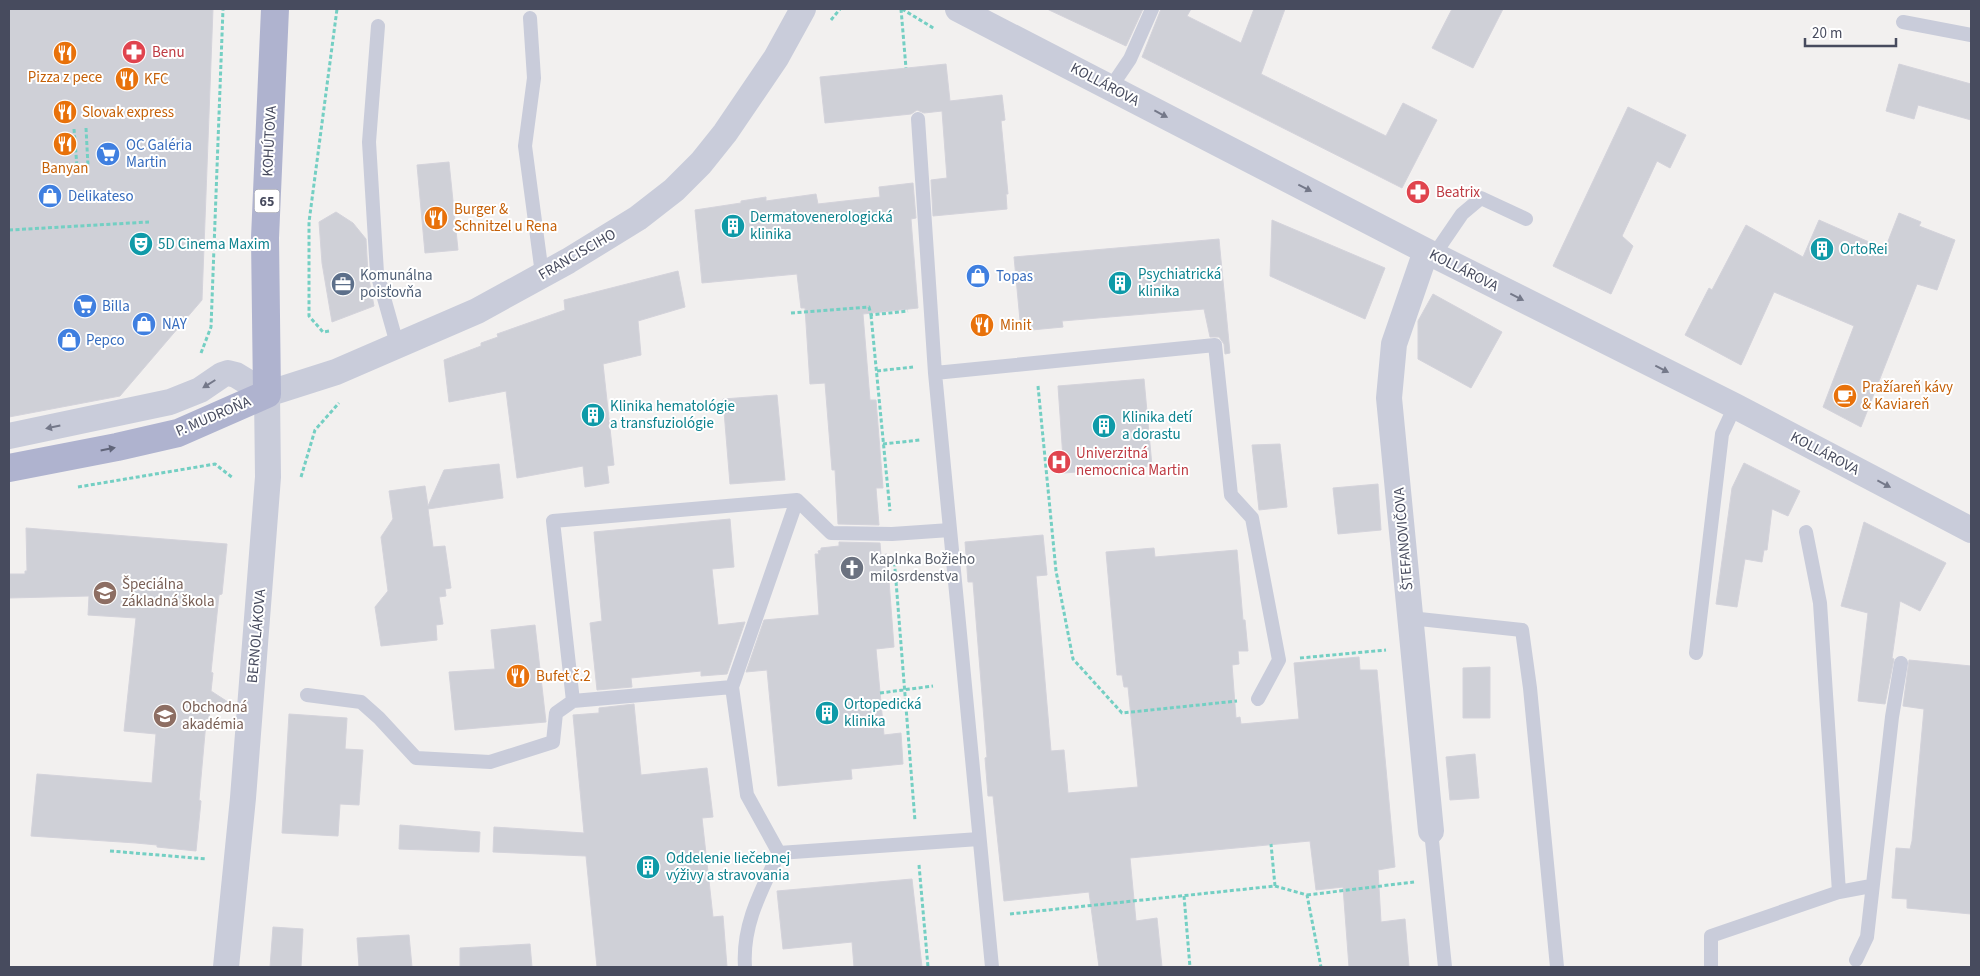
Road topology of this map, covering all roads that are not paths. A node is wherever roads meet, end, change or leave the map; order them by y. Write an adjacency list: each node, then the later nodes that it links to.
1 (275, 9): 16 (main road, KOHÚTOVA / 65)
2 (804, 9): 13 (street, FRANCISCIHO)
3 (958, 9): 9 (street, KOLLÁROVA)
4 (1152, 9): 9 (lane)
5 (530, 18): 13 (lane)
6 (1903, 22): 8 (lane)
7 (378, 26): 14 (lane)
8 (1971, 35)
9 (1111, 87): 12 (street, KOLLÁROVA, one-way to 12)
10 (918, 119): 15 (lane)
11 (1526, 219): 12 (lane)
12 (1430, 253): 17 (street, KOLLÁROVA, one-way to 17); 24 (street, ŠTEFANOVIČOVA)
13 (542, 274): 14 (street, FRANCISCIHO)
14 (397, 344): 16 (street, FRANCISCIHO)
15 (935, 373): 21 (lane); 29 (lane)
16 (267, 394): 18 (street, P. MUDROŇA, one-way to 18); 19 (main road, P. MUDROŇA, one-way to 16); 37 (street, BERNOLÁKOVA)
17 (1735, 406): 22 (street, KOLLÁROVA, one-way to 22); 25 (lane)
18 (9, 436)
19 (9, 468)
20 (797, 500): 21 (lane); 27 (lane); 30 (lane)
21 (950, 530): 32 (lane)
22 (1971, 530)
23 (1806, 532): 35 (lane)
24 (1410, 618): 31 (street, ŠTEFANOVIČOVA); 41 (lane)
25 (1696, 653)
26 (1901, 662): 34 (lane)
27 (732, 688): 30 (lane); 33 (lane)
28 (307, 695): 30 (lane)
29 (1258, 699)
30 (573, 701)
31 (1431, 831): 40 (lane)
32 (979, 839): 33 (lane); 39 (lane)
33 (778, 853): 38 (lane)
34 (1871, 886): 35 (lane); 36 (lane)
35 (1839, 892): 42 (lane)
36 (1856, 960)
37 (226, 967)
38 (745, 967)
39 (992, 967)
40 (1445, 967)
41 (1557, 967)
42 (1711, 967)

